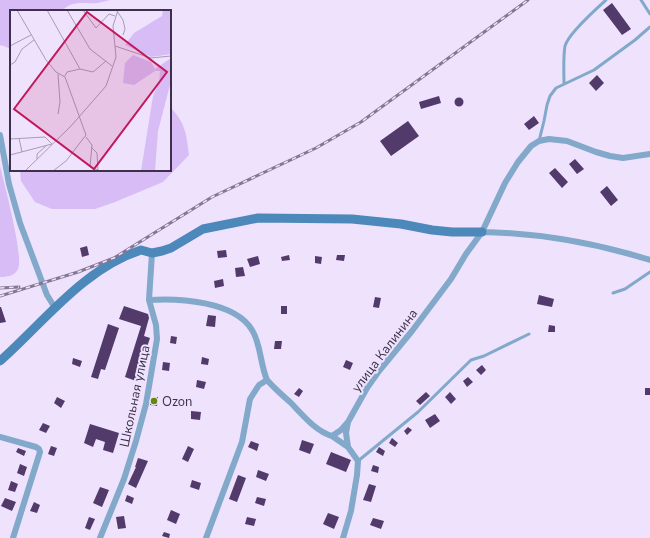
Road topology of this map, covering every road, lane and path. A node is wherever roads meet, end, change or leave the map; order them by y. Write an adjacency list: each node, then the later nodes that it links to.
1 (606, 0): 5 (lane)
2 (641, 0): 3 (lane)
3 (650, 14)
4 (650, 27): 5 (lane)
5 (564, 84): 7 (lane)
6 (0, 135): 15 (street)
7 (539, 141): 8 (street); 9 (street, улица Калинина)
8 (650, 154)
9 (482, 232): 10 (street); 11 (street); 19 (street, улица Калинина)
10 (152, 253): 14 (street, Школьная улица); 15 (street)
11 (650, 260)
12 (650, 272): 13 (lane)
13 (613, 293)
14 (149, 300): 18 (street); 25 (street, Школьная улица)
15 (55, 308): 17 (street)
16 (529, 334): 23 (lane)
17 (0, 361)
18 (268, 380): 20 (street); 26 (street)
19 (348, 422): 20 (street); 22 (street, улица Калинина)
20 (332, 436): 22 (street)
21 (0, 437): 24 (street)
22 (348, 447): 23 (street)
23 (358, 461): 27 (street)
24 (13, 538)
25 (100, 538)
26 (206, 538)
27 (343, 538)

